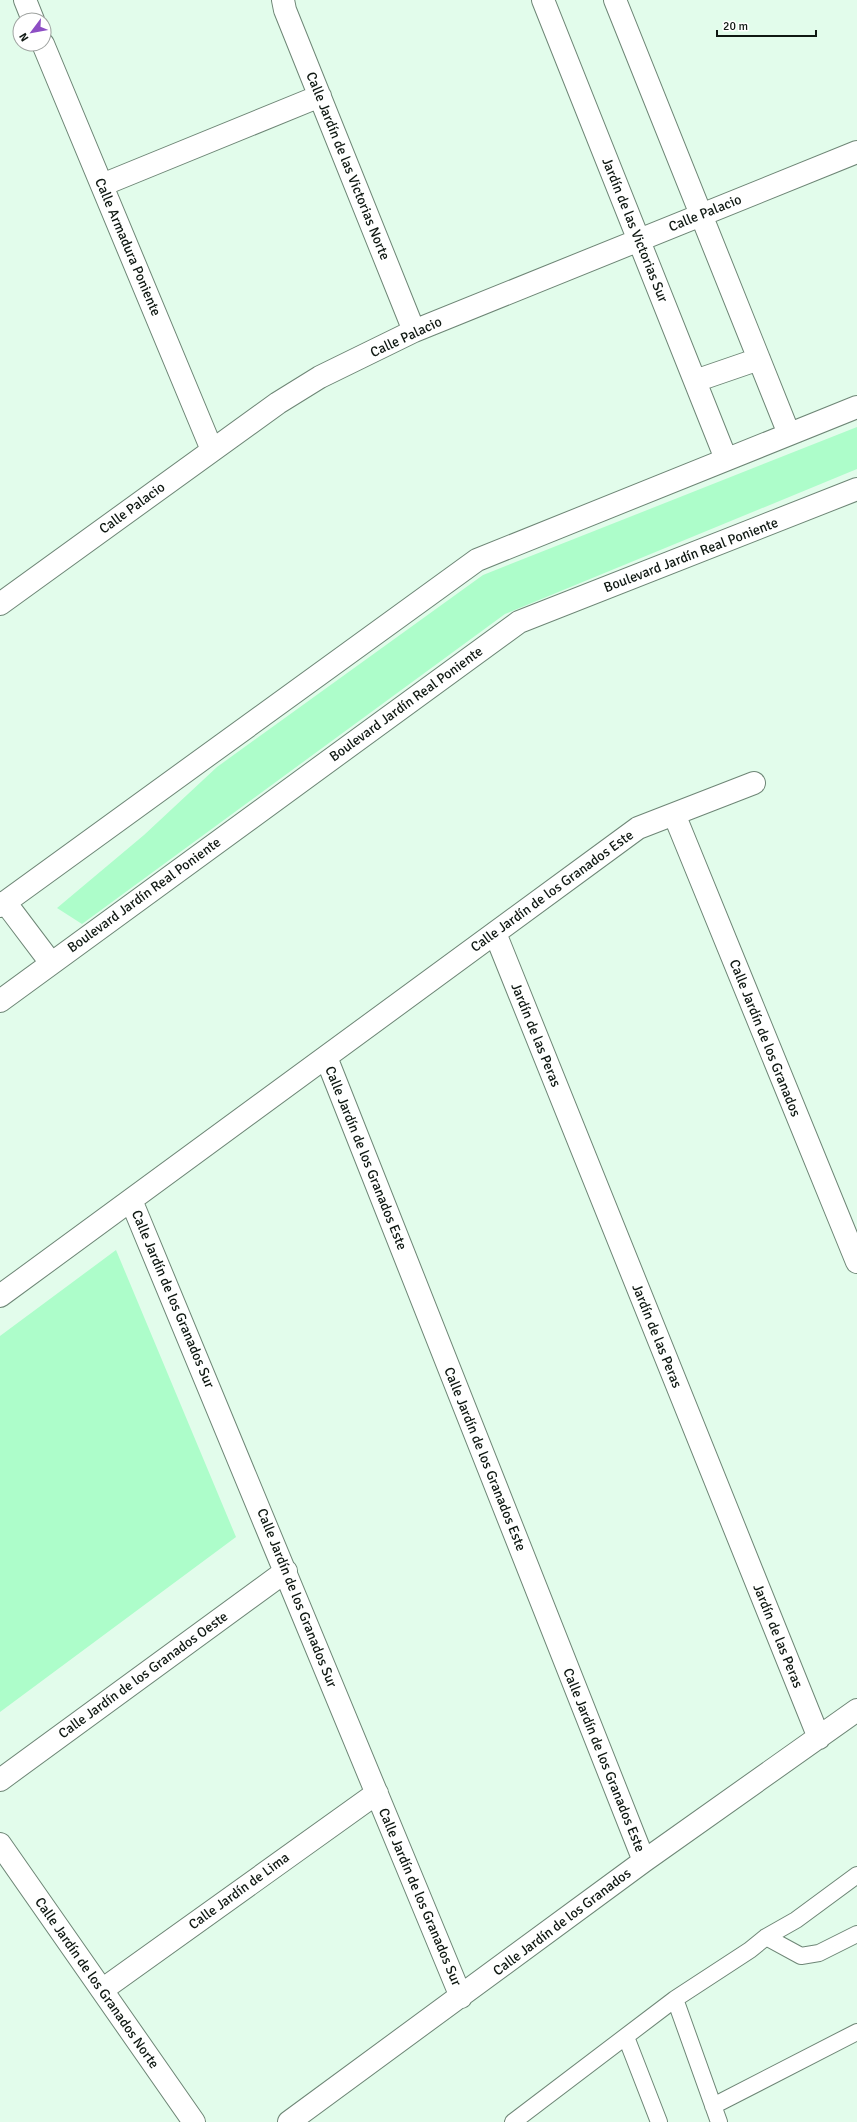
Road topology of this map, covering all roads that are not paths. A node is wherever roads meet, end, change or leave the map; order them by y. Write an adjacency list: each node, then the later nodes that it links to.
1 (25, 0): 5 (street)
2 (283, 0): 7 (street, Calle Jardín de las Victorias Norte)
3 (543, 0): 11 (street, Jardín de las Victorias Sur)
4 (615, 0): 10 (street)
5 (30, 12)
6 (46, 52): 9 (street, Calle Armadura Poniente)
7 (320, 96): 9 (street); 12 (street, Calle Jardín de las Victorias Norte)
8 (857, 152): 10 (street, Calle Palacio)
9 (102, 186): 17 (street, Calle Armadura Poniente)
10 (701, 215): 11 (street, Calle Palacio); 13 (street)
11 (639, 240): 12 (street, Calle Palacio); 14 (street, Jardín de las Victorias Sur)
12 (414, 331): 17 (street, Calle Palacio)
13 (759, 359): 14 (street); 16 (street)
14 (695, 381): 18 (street, Jardín de las Victorias Sur)
15 (857, 407): 16 (street)
16 (789, 434): 18 (street)
17 (212, 450): 20 (street, Calle Palacio)
18 (726, 459): 23 (street)
19 (857, 489): 25 (street, Boulevard Jardín Real Poniente)
20 (2, 596)
21 (754, 783): 22 (street, Calle Jardín de los Granados Este)
22 (674, 814): 24 (street, Calle Jardín de los Granados Este); 29 (street, Calle Jardín de los Granados)
23 (2, 904): 25 (street)
24 (495, 933): 27 (street, Calle Jardín de los Granados Este); 33 (street, Jardín de las Peras)
25 (51, 963): 26 (street, Boulevard Jardín Real Poniente)
26 (0, 1001)
27 (326, 1057): 28 (street, Calle Jardín de los Granados Este); 37 (street, Calle Jardín de los Granados Este)
28 (131, 1200): 30 (street, Calle Jardín de los Granados Este); 31 (street, Calle Jardín de los Granados Sur)
29 (857, 1262)
30 (0, 1296)
31 (286, 1571): 34 (street, Calle Jardín de los Granados Oeste); 35 (street, Calle Jardín de los Granados Sur)
32 (857, 1710): 33 (street, Calle Jardín de los Granados)
33 (819, 1738): 37 (street, Calle Jardín de los Granados)
34 (0, 1780)
35 (377, 1793): 41 (street, Calle Jardín de Lima); 42 (street, Calle Jardín de los Granados Sur)
36 (0, 1844): 41 (street, Calle Jardín de los Granados Norte)
37 (644, 1861): 42 (street, Calle Jardín de los Granados)
38 (857, 1875): 40 (lane)
39 (857, 1934): 40 (lane)
40 (766, 1937): 43 (lane)
41 (102, 1990): 47 (street, Calle Jardín de los Granados Norte)
42 (462, 1996): 48 (street, Calle Jardín de los Granados)
43 (675, 1999): 45 (lane); 46 (lane)
44 (857, 2032): 46 (lane)
45 (626, 2037): 49 (lane); 50 (lane)
46 (713, 2106): 51 (lane)
47 (194, 2122)
48 (289, 2122)
49 (513, 2122)
50 (659, 2122)
51 (719, 2122)

